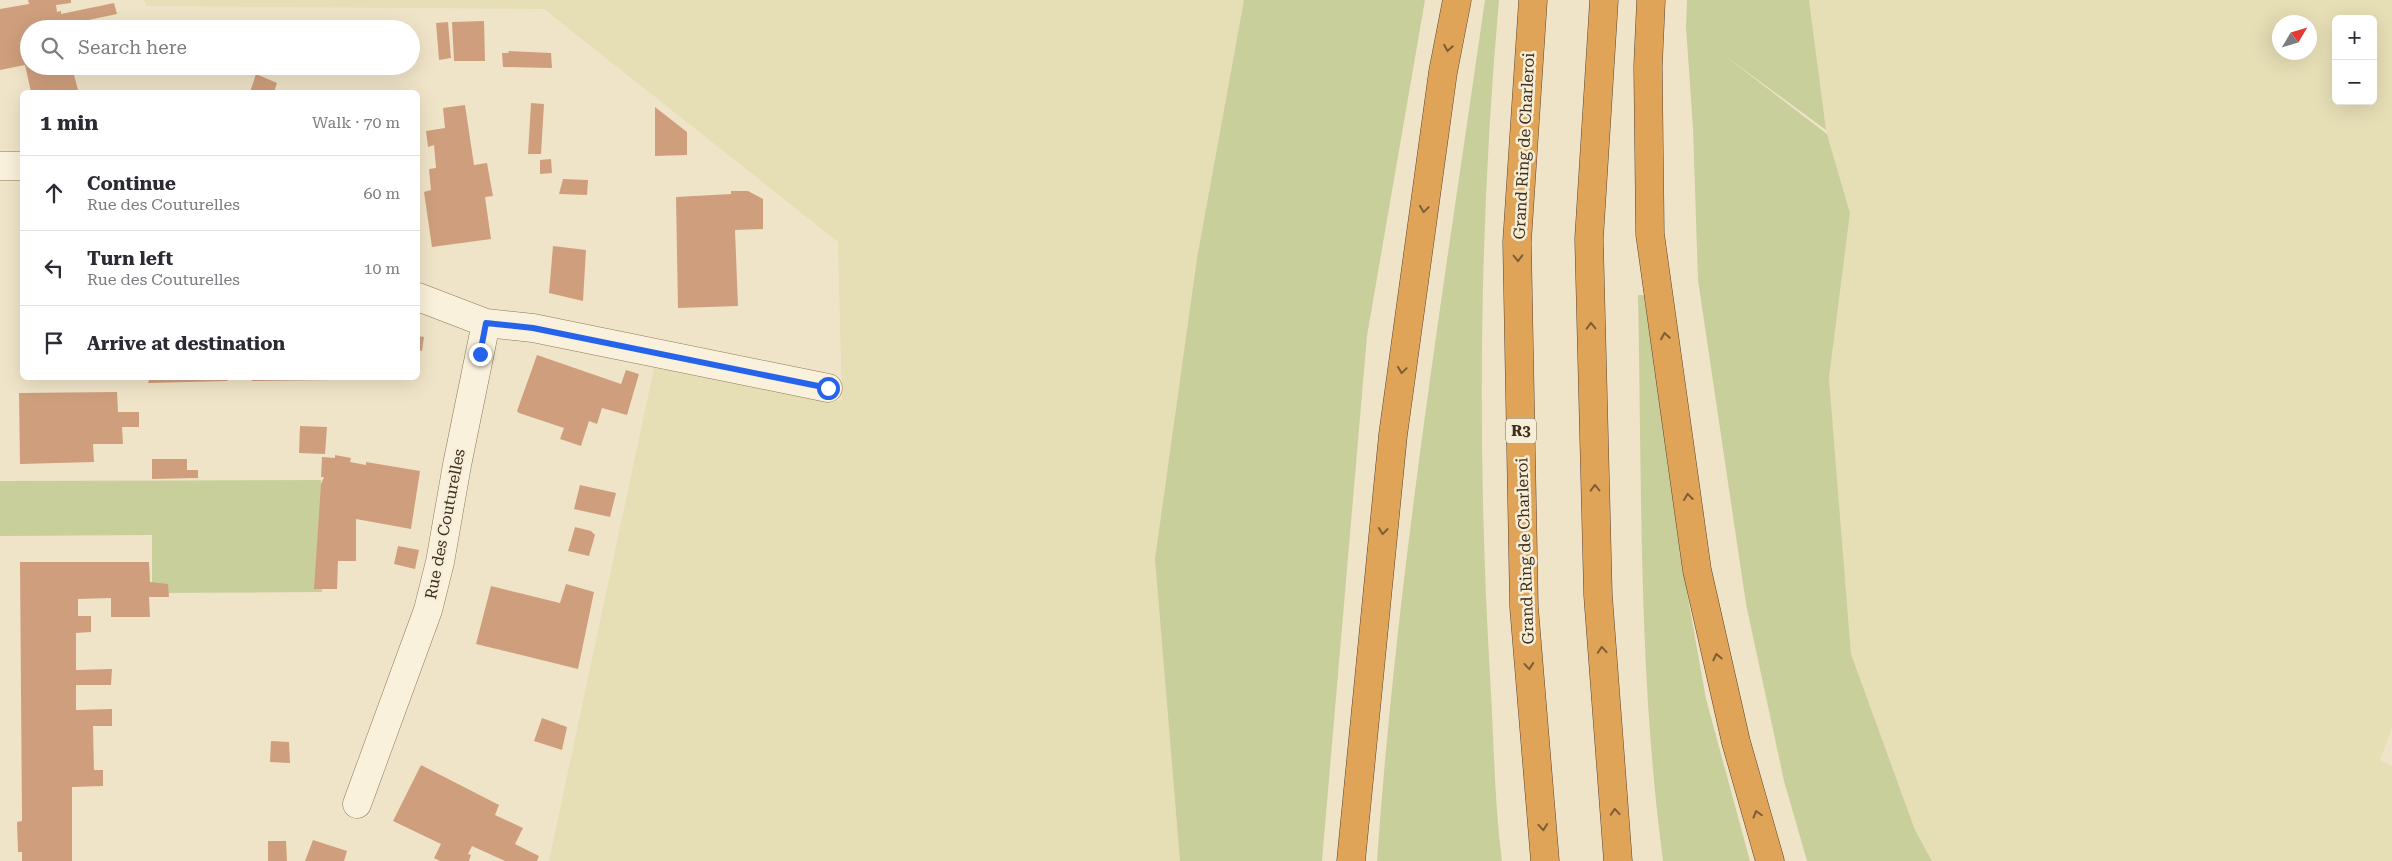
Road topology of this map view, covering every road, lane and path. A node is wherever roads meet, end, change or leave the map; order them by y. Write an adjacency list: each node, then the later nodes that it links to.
1 (1456, 0): 11 (highway, one-way to 11)
2 (1532, 0): 12 (highway, Grand Ring de Charleroi / R3, one-way to 12)
3 (1604, 0): 13 (highway, one-way to 3)
4 (1651, 0): 14 (highway, one-way to 4)
5 (0, 166): 6 (street)
6 (20, 166)
7 (420, 298): 8 (street)
8 (486, 323): 9 (street); 10 (street, Rue des Couturelles)
9 (828, 388)
10 (357, 804)
11 (1351, 861)
12 (1546, 861)
13 (1618, 861)
14 (1770, 861)

